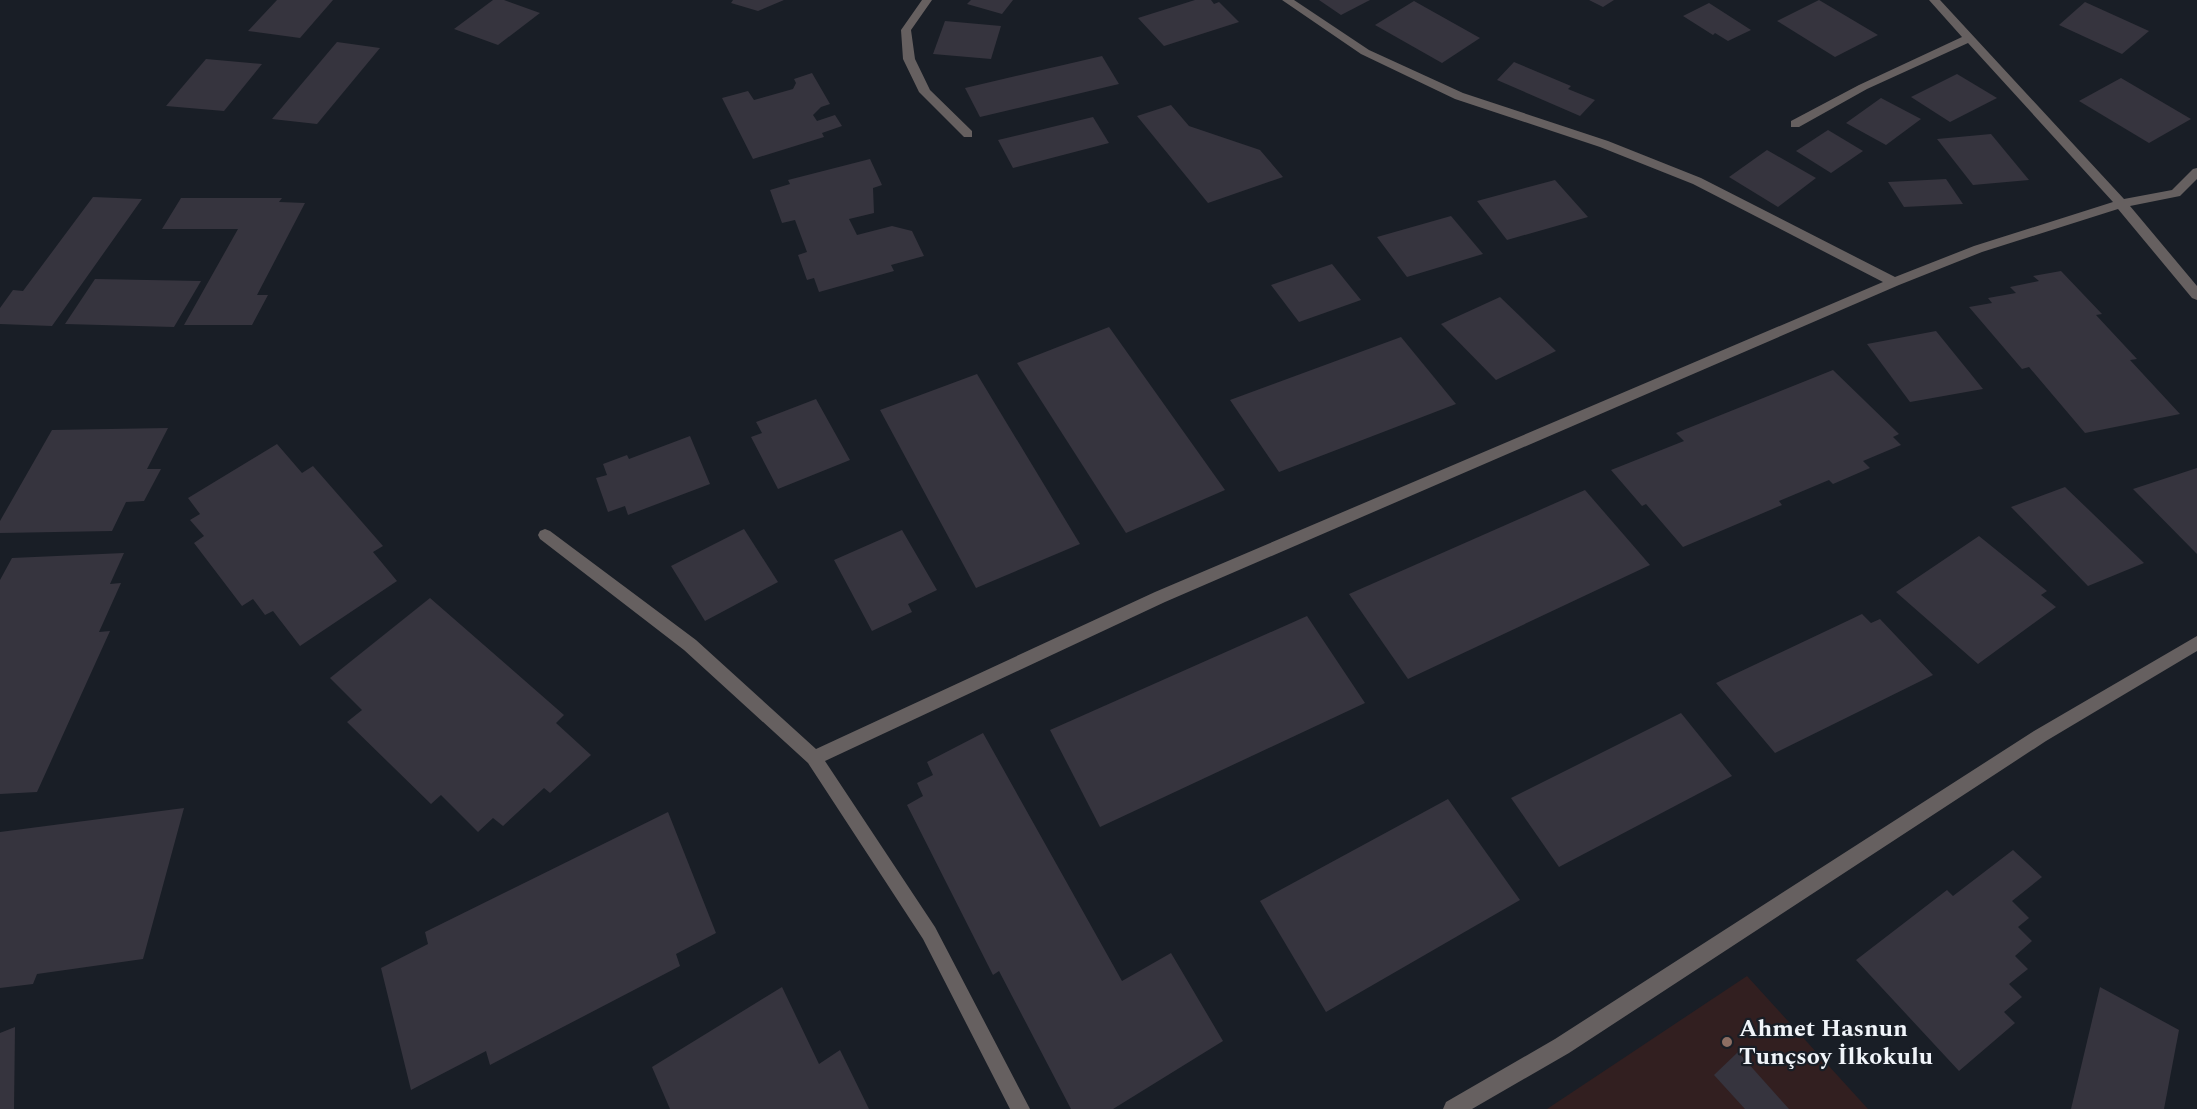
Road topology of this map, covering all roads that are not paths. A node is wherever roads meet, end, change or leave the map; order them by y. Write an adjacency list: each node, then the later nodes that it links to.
1 (927, 0): 6 (street)
2 (1287, 0): 9 (street)
3 (1934, 0): 4 (street)
4 (1970, 38): 5 (street); 8 (street)
5 (1794, 124)
6 (968, 134)
7 (2197, 172): 8 (street)
8 (2121, 204): 9 (street); 10 (street)
9 (1894, 282): 13 (street)
10 (2197, 295)
11 (545, 535): 13 (street)
12 (2197, 643): 15 (street)
13 (814, 758): 14 (street)
14 (1020, 1109)
15 (1453, 1109)

